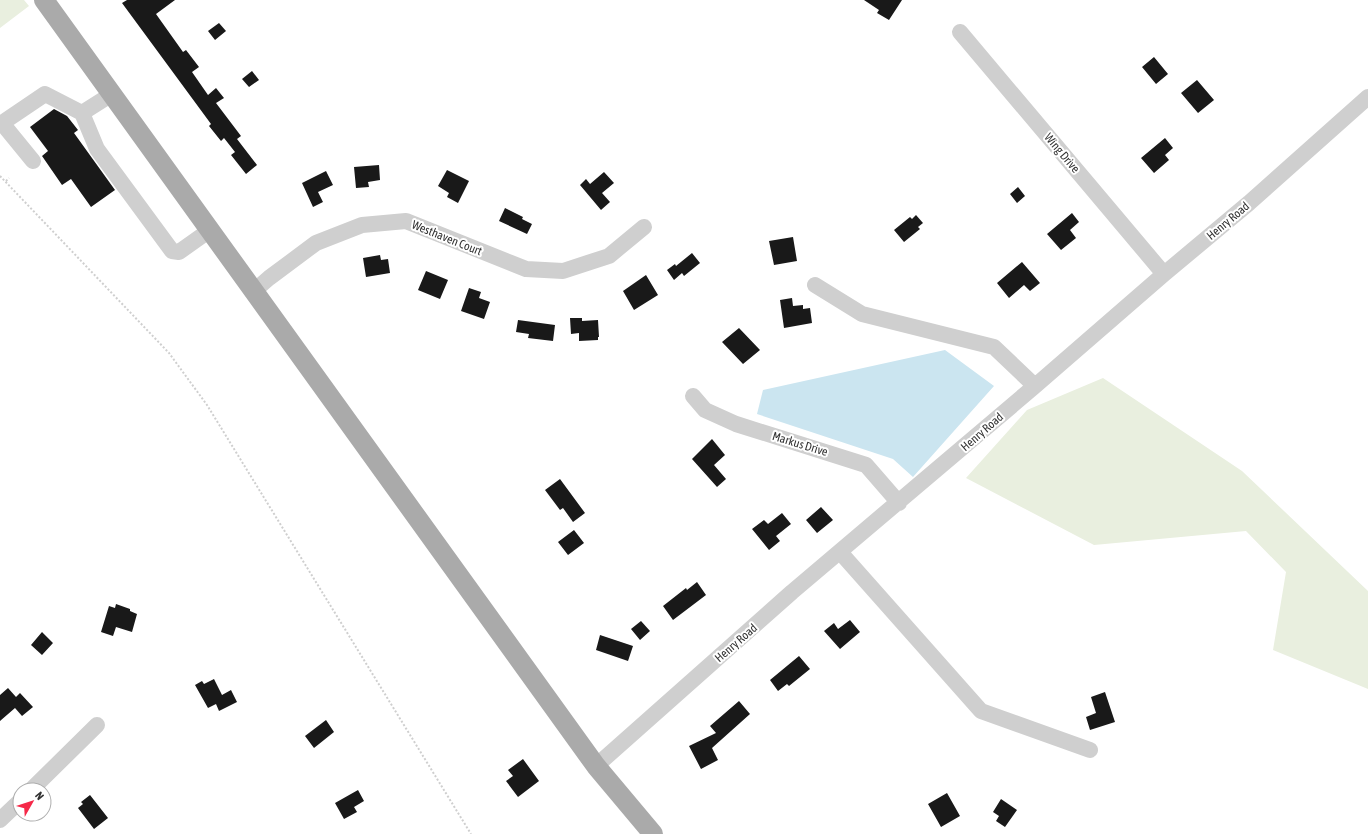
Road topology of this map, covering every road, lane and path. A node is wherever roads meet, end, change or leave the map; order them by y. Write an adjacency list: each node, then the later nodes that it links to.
1 (44, 0): 3 (main road)
2 (960, 32): 12 (street, Wing Drive)
3 (112, 94): 5 (street); 11 (main road)
4 (1368, 98): 12 (street, Henry Road)
5 (82, 113): 6 (street); 11 (street)
6 (33, 160)
7 (0, 176): 9 (path)
8 (9, 178): 9 (path)
9 (6, 181): 25 (path)
10 (644, 227): 14 (street, Westhaven Court)
11 (210, 230): 14 (main road)
12 (1164, 274): 15 (street, Henry Road)
13 (815, 285): 15 (street)
14 (254, 291): 21 (main road)
15 (1035, 386): 17 (street, Henry Road)
16 (694, 396): 17 (street, Markus Drive)
17 (898, 503): 18 (street, Henry Road)
18 (840, 552): 20 (street); 21 (street, Henry Road)
19 (97, 726): 22 (street)
20 (1090, 750)
21 (596, 766): 26 (main road)
22 (39, 782)
23 (12, 809): 24 (street)
24 (0, 820)
25 (471, 834)
26 (653, 834)

